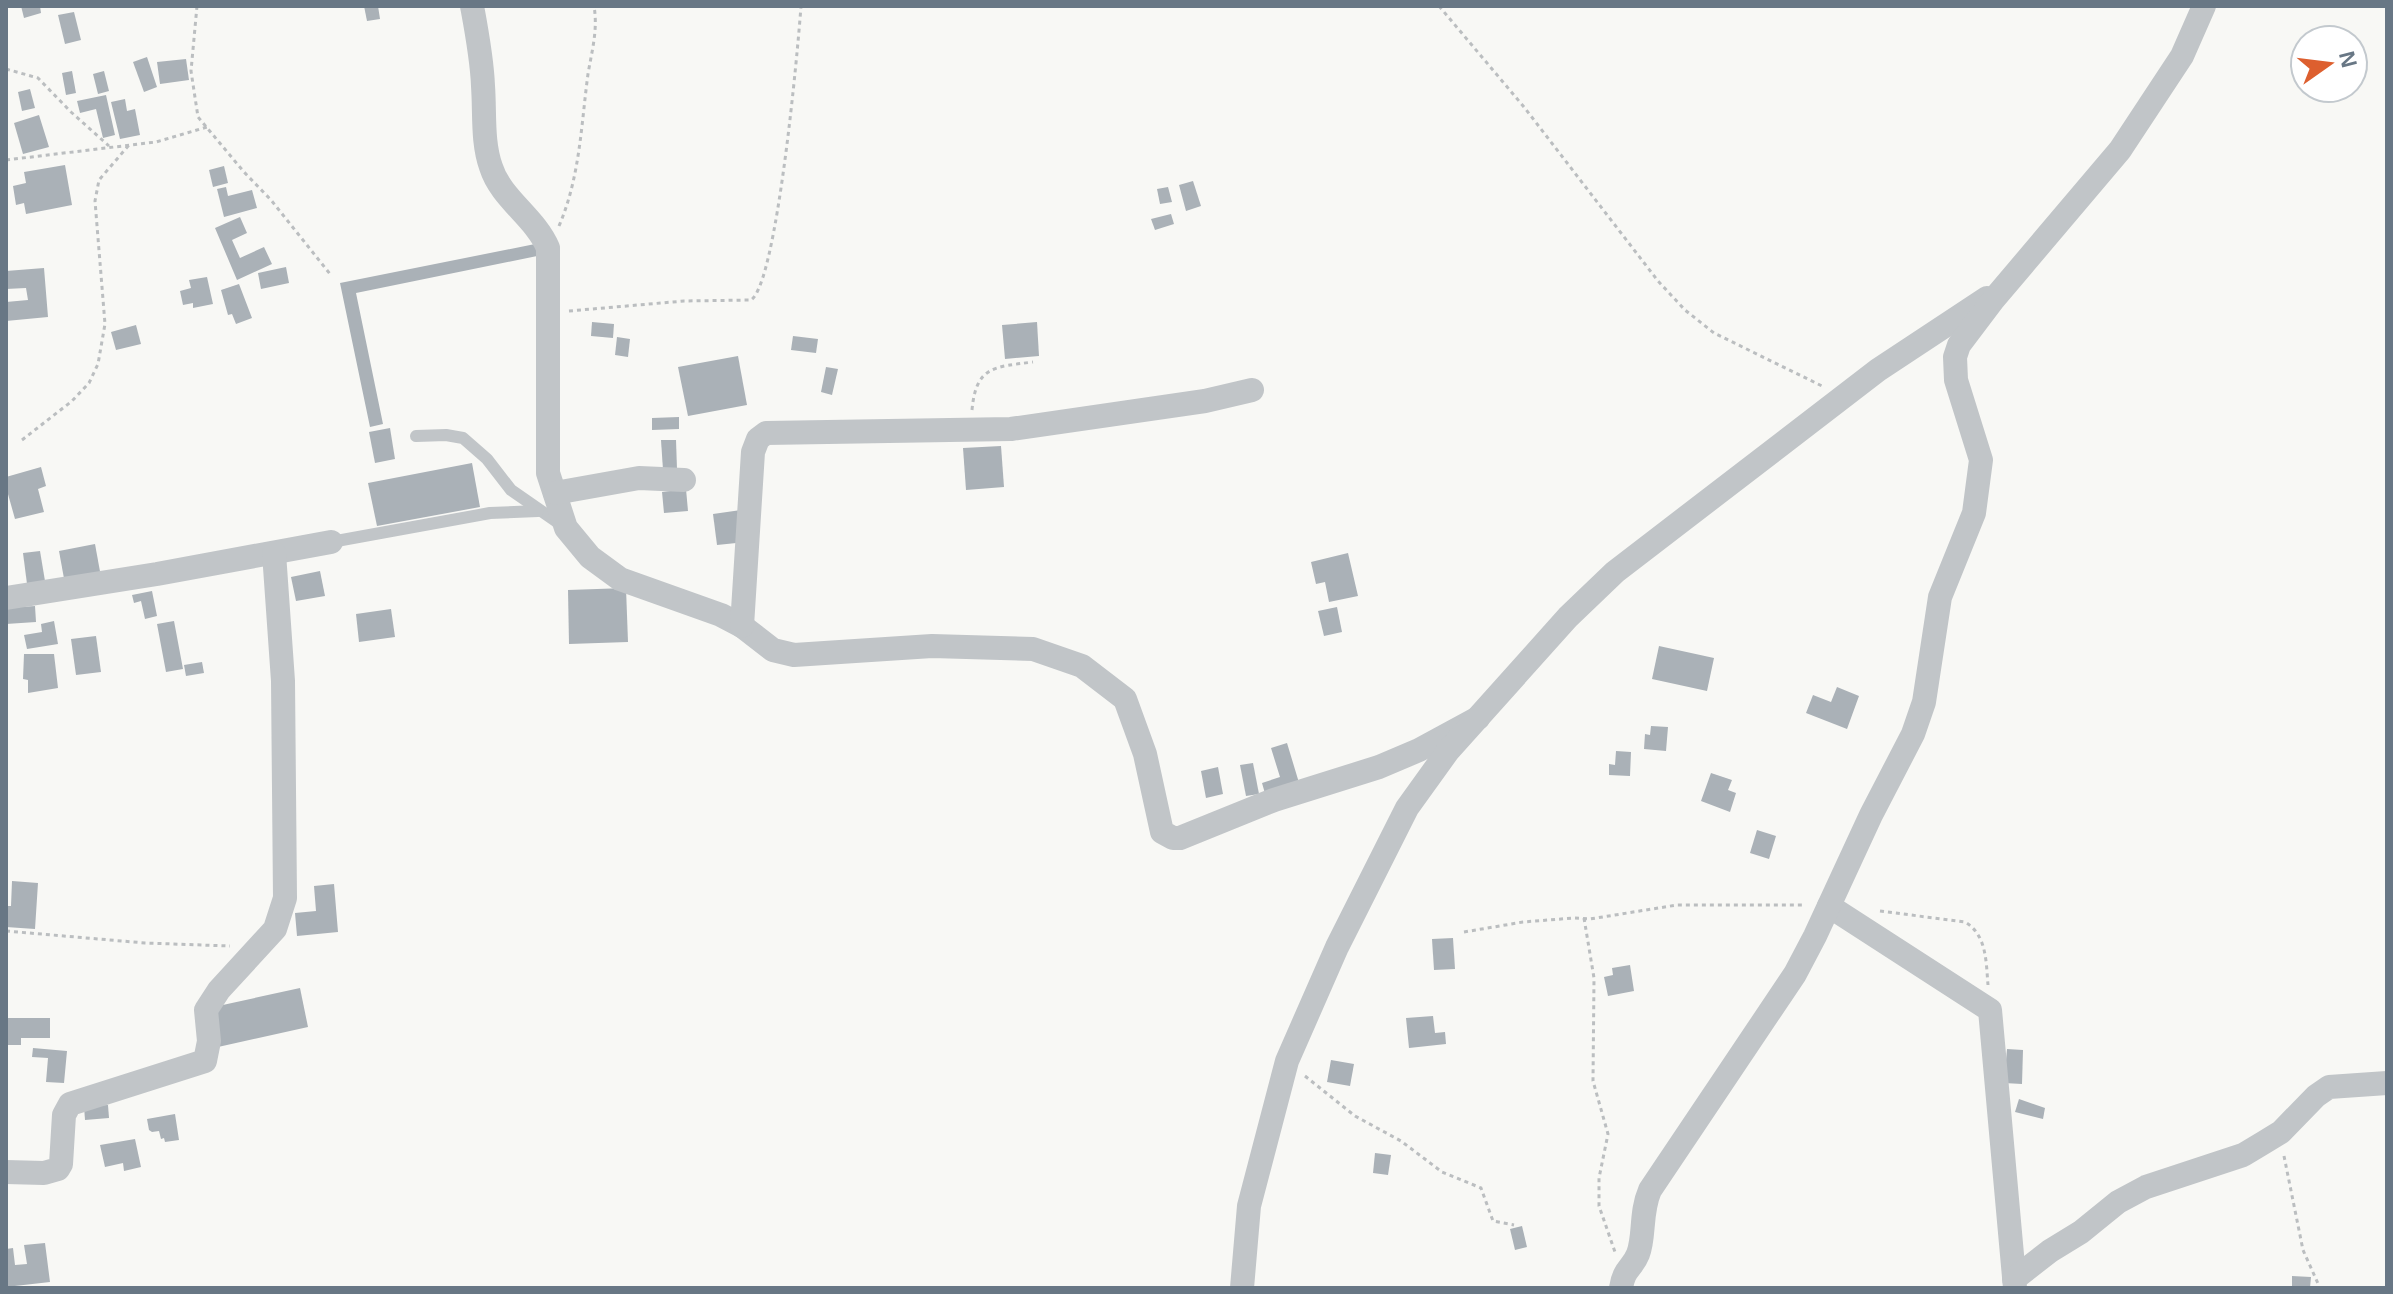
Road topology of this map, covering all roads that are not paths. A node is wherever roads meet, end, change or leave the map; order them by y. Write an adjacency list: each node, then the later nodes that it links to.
1 (472, 6): 7 (street)
2 (2204, 6): 3 (street)
3 (2006, 285): 14 (street); 15 (street)
4 (1252, 390): 13 (street)
5 (416, 436): 8 (lane)
6 (684, 480): 7 (street)
7 (555, 493): 9 (street)
8 (538, 511): 9 (lane); 10 (lane)
9 (566, 528): 13 (street)
10 (331, 542): 11 (street)
11 (274, 553): 12 (street); 17 (street)
12 (6, 598)
13 (742, 626): 14 (street)
14 (1478, 718): 20 (street)
15 (1829, 906): 18 (street); 19 (street)
16 (2387, 1083): 19 (street)
17 (6, 1172)
18 (1622, 1281)
19 (2015, 1283)
20 (1242, 1288)

